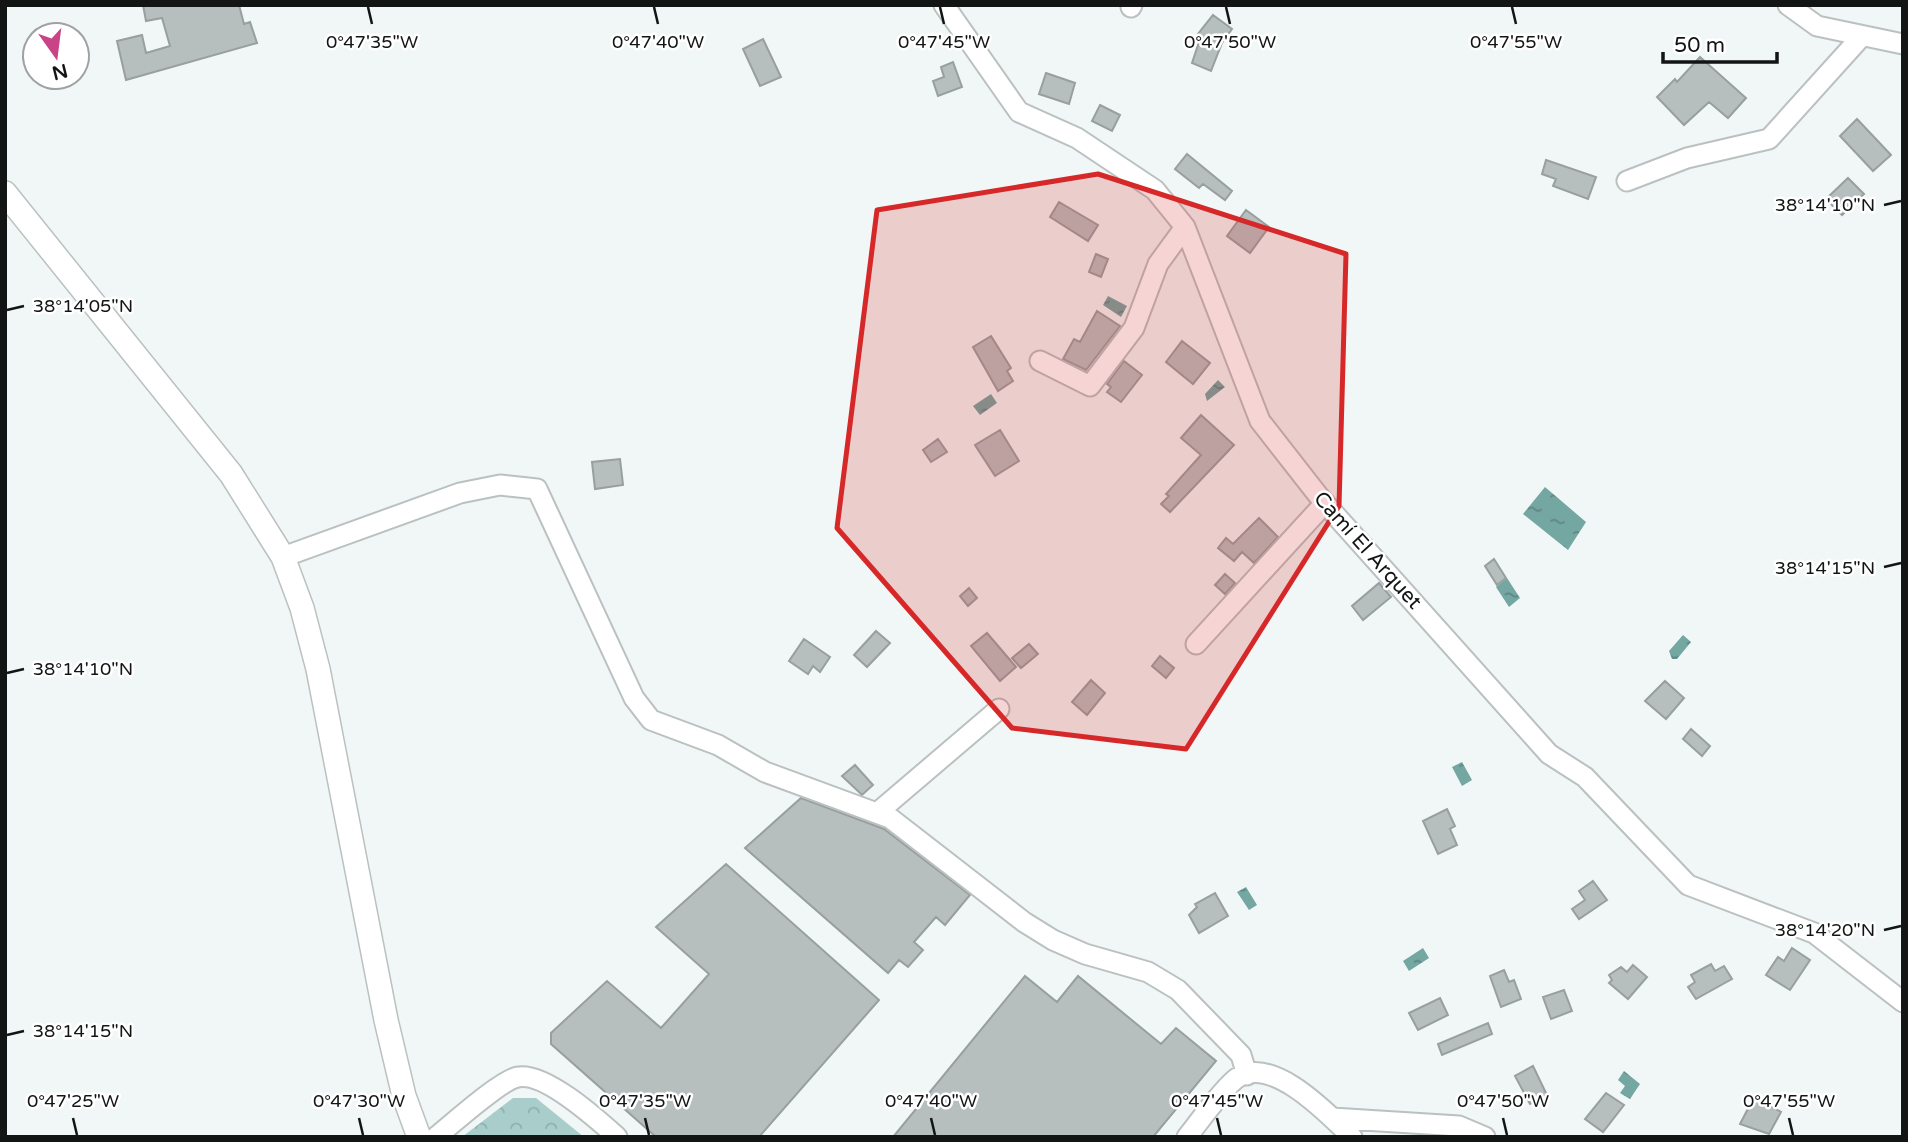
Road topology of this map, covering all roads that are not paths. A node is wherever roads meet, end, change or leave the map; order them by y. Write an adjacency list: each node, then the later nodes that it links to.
1 (944, 5): 7 (street, Camí El Arquet)
2 (1788, 5): 3 (street)
3 (1862, 36): 4 (street); 5 (street)
4 (1903, 44)
5 (1627, 181)
6 (5, 193): 10 (street)
7 (1185, 227): 8 (street); 9 (street, Camí El Arquet)
8 (1040, 360)
9 (1325, 503): 11 (street); 14 (street, Camí El Arquet)
10 (283, 557): 13 (street); 17 (street)
11 (1196, 644)
12 (999, 709): 13 (street)
13 (877, 813): 15 (street)
14 (1903, 1002)
15 (1247, 1075): 16 (street); 20 (street)
16 (1332, 1118): 21 (street); 22 (street)
17 (419, 1137)
18 (436, 1137): 19 (street)
19 (617, 1137)
20 (1187, 1137)
21 (1352, 1137)
22 (1485, 1137)

